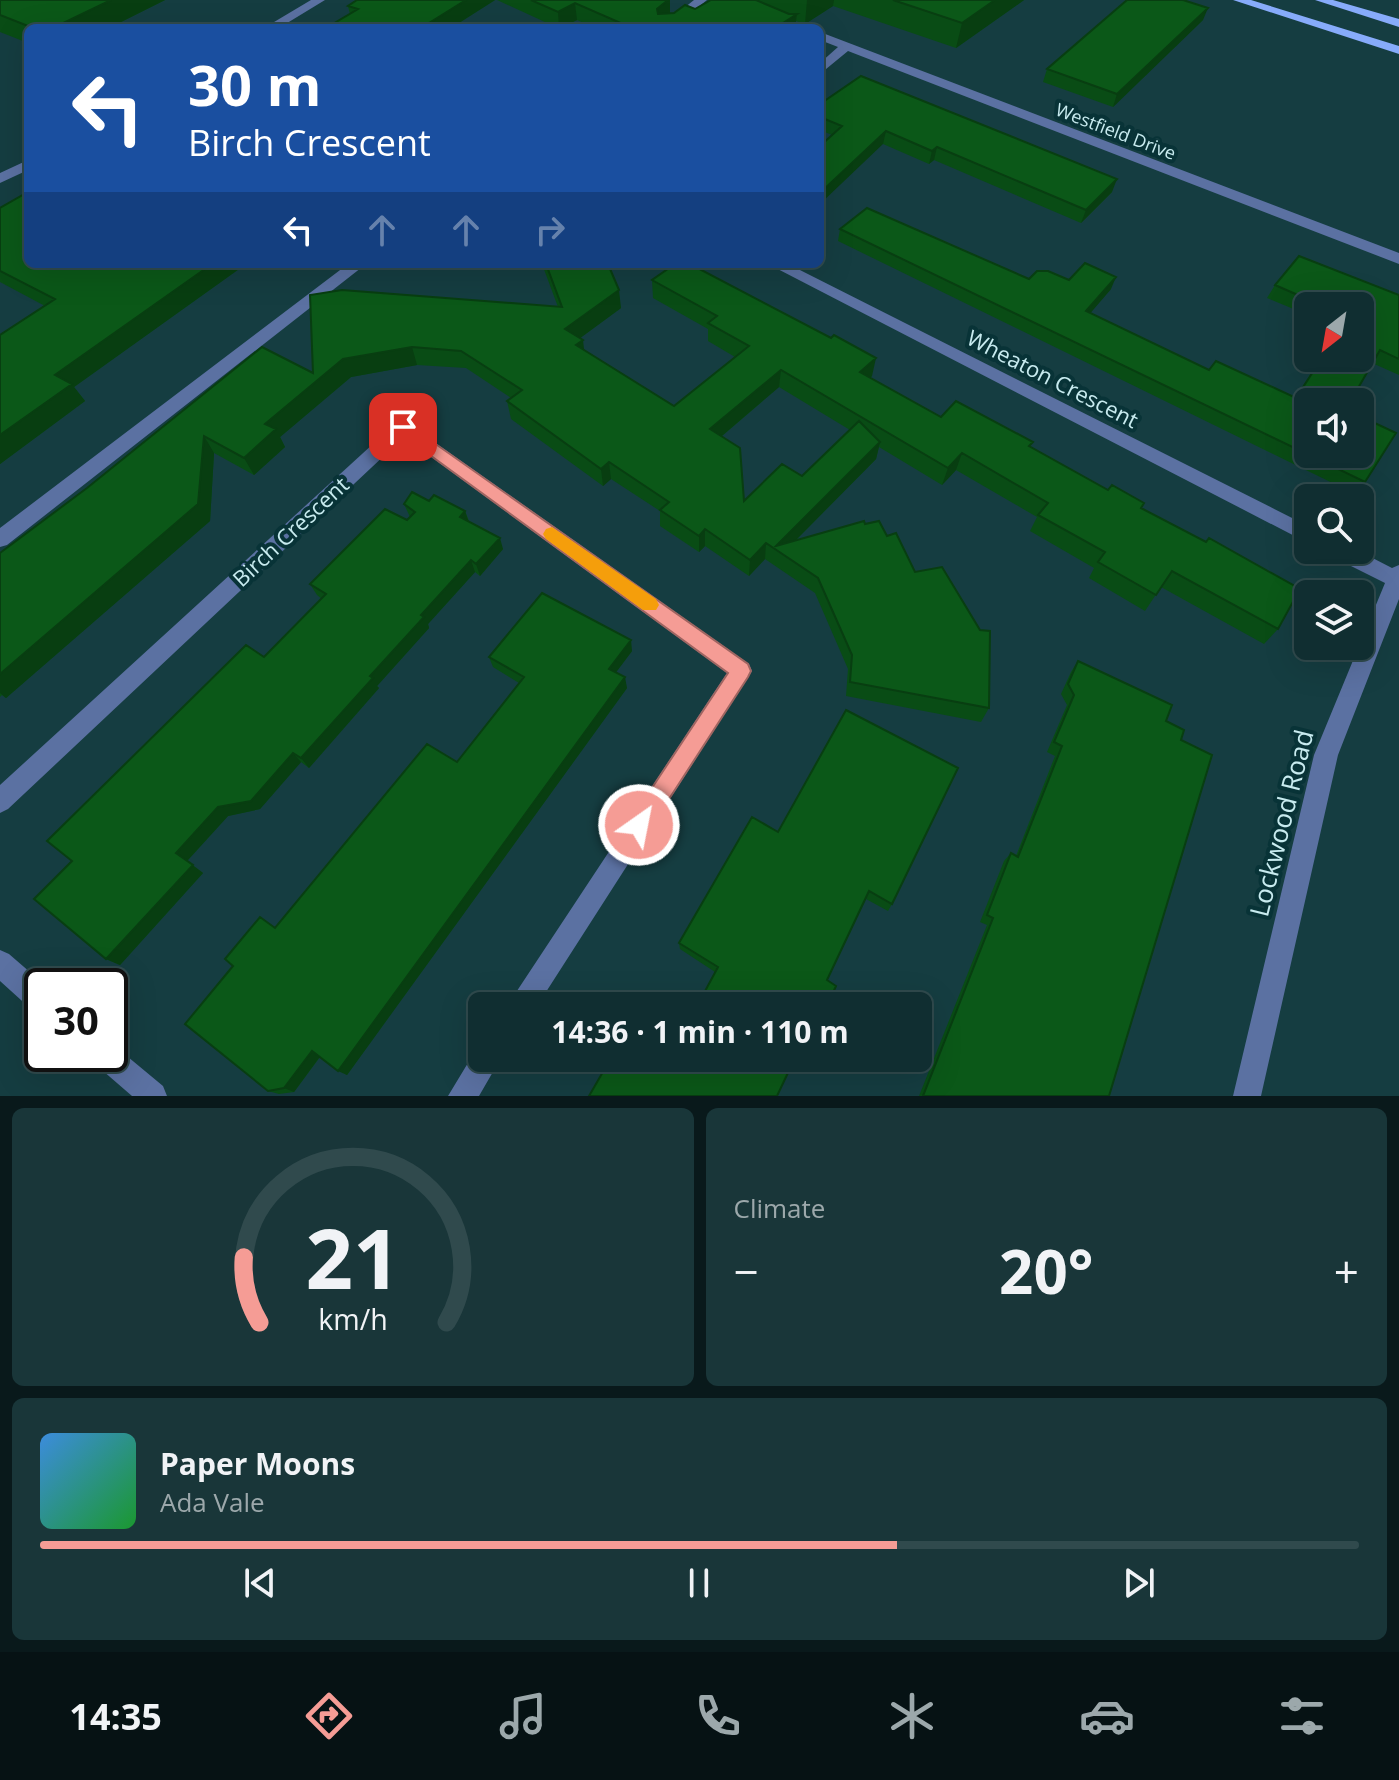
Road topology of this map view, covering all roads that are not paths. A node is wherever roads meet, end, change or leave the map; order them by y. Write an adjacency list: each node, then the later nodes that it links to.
1 (319, 0): 7 (street)
2 (701, 0): 8 (street)
3 (729, 0): 9 (street)
4 (1239, 0): 12 (main road)
5 (1321, 0): 6 (main road)
6 (1399, 23)
7 (277, 24)
8 (670, 24)
9 (790, 24)
10 (824, 38): 11 (street, Westfield Drive)
11 (846, 47): 13 (street); 16 (street, Westfield Drive)
12 (1399, 50)
13 (824, 66)
14 (24, 166): 15 (street)
15 (0, 179)
16 (1399, 259)
17 (353, 268): 20 (street)
18 (784, 268): 19 (street, Wheaton Crescent)
19 (1294, 528)
20 (0, 539)
21 (1368, 564): 22 (street)
22 (1398, 578): 31 (street, Lockwood Road)
23 (0, 801): 26 (street, Birch Crescent)
24 (0, 963): 25 (street)
25 (24, 984)
26 (530, 992)
27 (126, 1072): 29 (street)
28 (478, 1072): 30 (street)
29 (153, 1096)
30 (462, 1096)
31 (1247, 1096)

